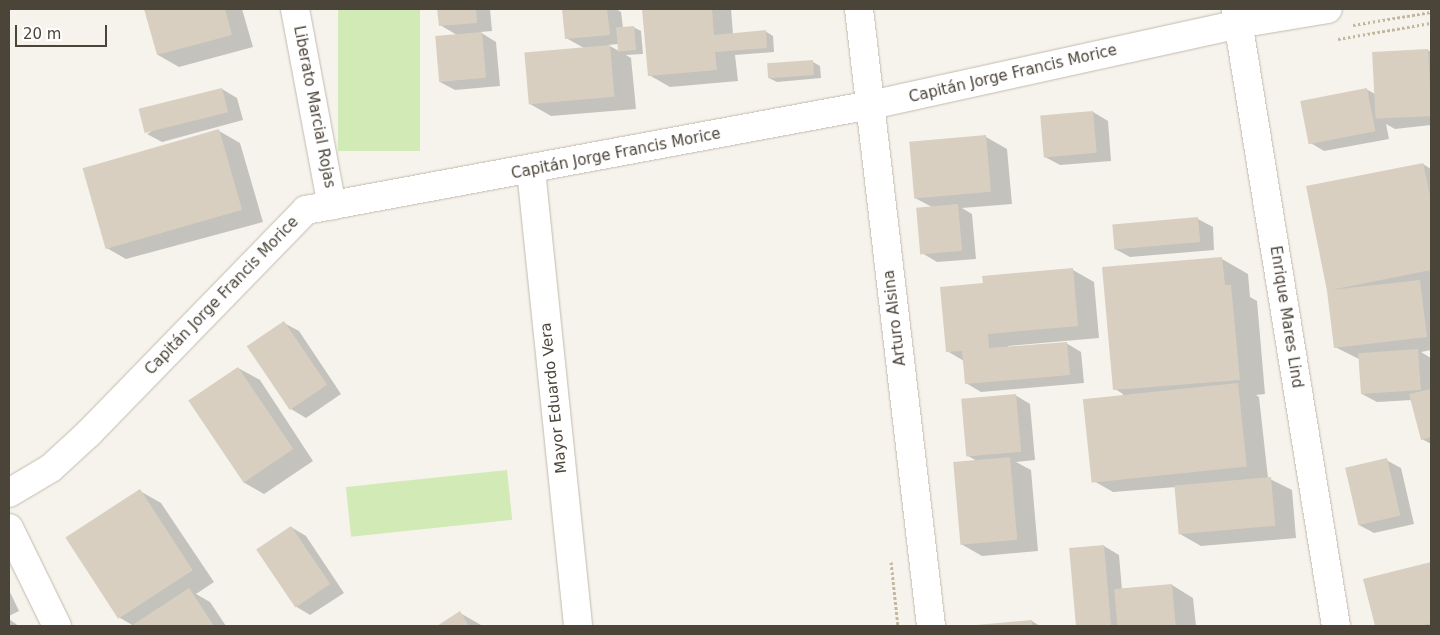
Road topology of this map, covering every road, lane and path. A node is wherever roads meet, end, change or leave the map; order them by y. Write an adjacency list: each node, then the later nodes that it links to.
1 (295, 9): 9 (street, Liberato Marcial Rojas)
2 (859, 9): 7 (street, Arturo Alsina)
3 (1328, 9): 4 (street, Capitán Jorge Francis Morice)
4 (1237, 16): 7 (street, Capitán Jorge Francis Morice); 15 (street, Enrique Mares Lind)
5 (1431, 23): 6 (path)
6 (1334, 39)
7 (871, 106): 8 (street, Capitán Jorge Francis Morice); 14 (street, Arturo Alsina)
8 (531, 170): 9 (street, Capitán Jorge Francis Morice); 13 (street, Mayor Eduardo Vera)
9 (332, 206): 10 (street, Capitán Jorge Francis Morice)
10 (9, 493)
11 (9, 528): 12 (street)
12 (57, 626)
13 (578, 626)
14 (931, 626)
15 (1336, 626)

